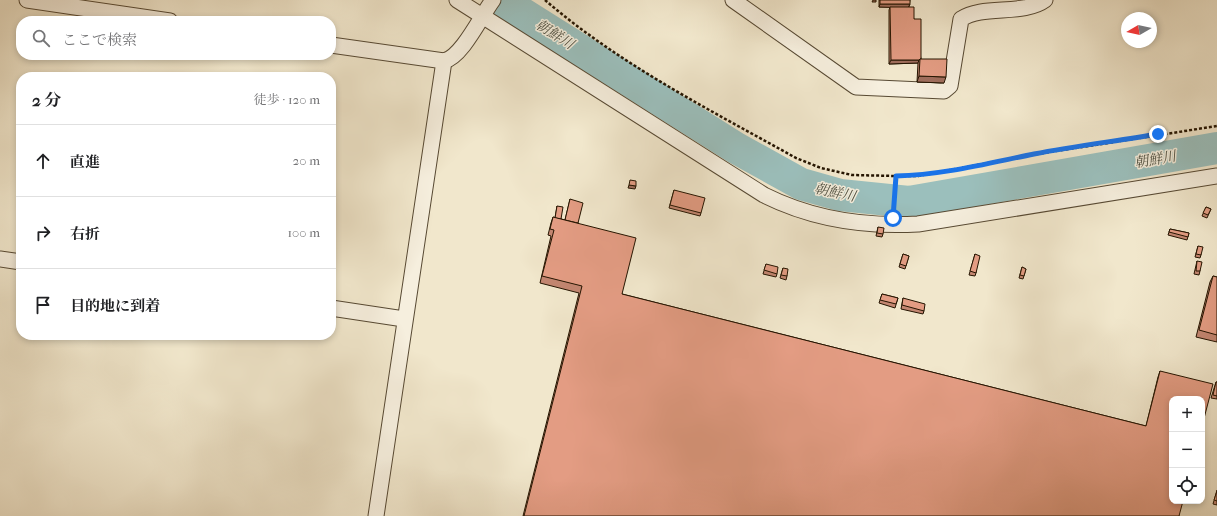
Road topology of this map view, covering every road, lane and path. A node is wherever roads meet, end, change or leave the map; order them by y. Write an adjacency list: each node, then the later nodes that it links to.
1 (27, 0): 9 (street)
2 (457, 0): 8 (street)
3 (493, 0): 8 (street)
4 (545, 0): 13 (path)
5 (733, 0): 7 (street)
6 (1045, 0): 7 (street)
7 (991, 5)
8 (482, 15): 11 (street); 14 (street)
9 (136, 16)
10 (336, 45): 11 (street)
11 (444, 61): 19 (street)
12 (1217, 126): 13 (path)
13 (896, 176): 15 (path)
14 (1217, 176)
15 (894, 211)
16 (0, 259): 17 (street)
17 (16, 261)
18 (336, 309): 19 (street)
19 (404, 319): 20 (street)
20 (376, 516)

